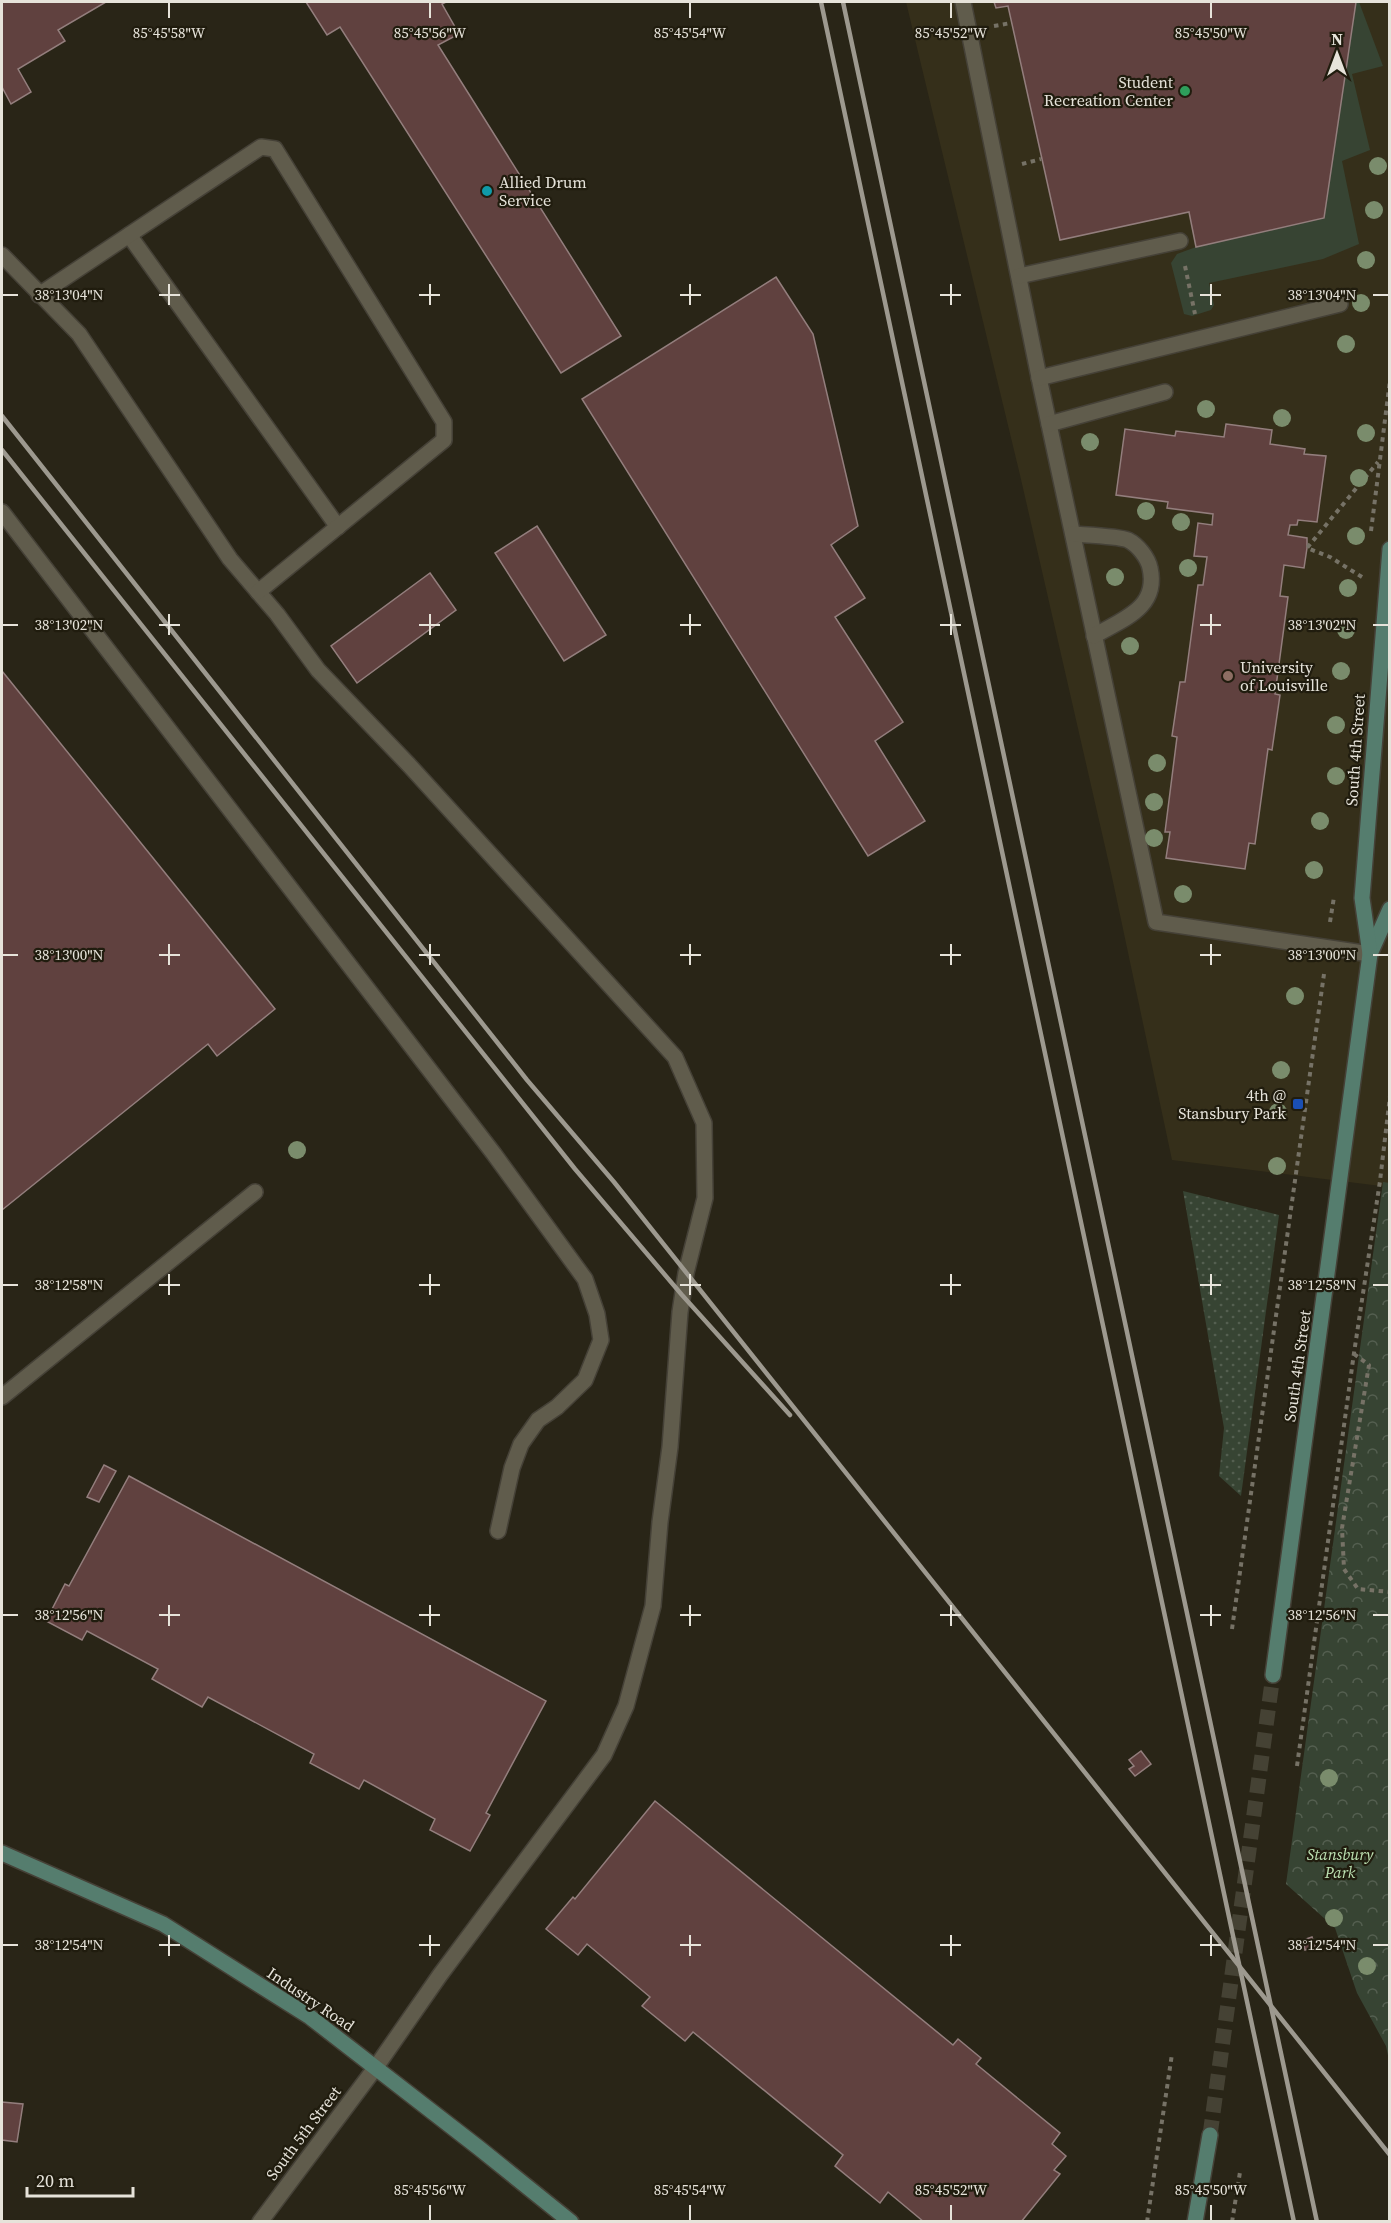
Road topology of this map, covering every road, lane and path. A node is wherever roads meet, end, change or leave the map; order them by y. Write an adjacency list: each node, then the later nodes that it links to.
1 (963, 2): 5 (street)
2 (129, 235): 6 (street); 14 (street); 14 (street)
3 (1180, 241): 5 (street); 8 (path)
4 (2, 255): 6 (street, South 5th Street)
5 (1019, 276): 9 (street)
6 (39, 295): 18 (street, South 5th Street)
7 (1340, 304): 8 (street)
8 (1201, 339): 9 (street)
9 (1039, 378): 11 (street)
10 (1165, 392): 11 (street)
11 (1049, 424): 15 (street)
12 (1378, 462): 17 (path)
13 (2, 512): 27 (street)
14 (338, 527): 18 (street)
15 (1073, 534): 19 (street); 19 (street)
16 (1389, 549): 21 (main road, South 4th Street)
17 (1366, 579)
18 (258, 592): 34 (street, South 5th Street)
19 (1094, 636): 21 (street)
20 (1389, 909): 21 (main road, South 4th Street)
21 (1370, 954): 30 (main road, South 4th Street)
22 (1320, 997): 29 (path)
23 (1389, 1096): 25 (path)
24 (255, 1192): 26 (street)
25 (1354, 1353): 28 (path); 31 (path)
26 (2, 1397)
27 (498, 1531)
28 (1389, 1593)
29 (1232, 1629)
30 (1273, 1675)
31 (1297, 1766)
32 (2, 1853): 34 (main road, Industry Road)
33 (1172, 2054): 39 (path)
34 (376, 2067): 37 (street, South 5th Street); 38 (main road, Industry Road)
35 (1209, 2135): 40 (main road)
36 (1239, 2172): 41 (path)
37 (260, 2222)
38 (570, 2222)
39 (1147, 2222)
40 (1195, 2222)
41 (1232, 2222)

